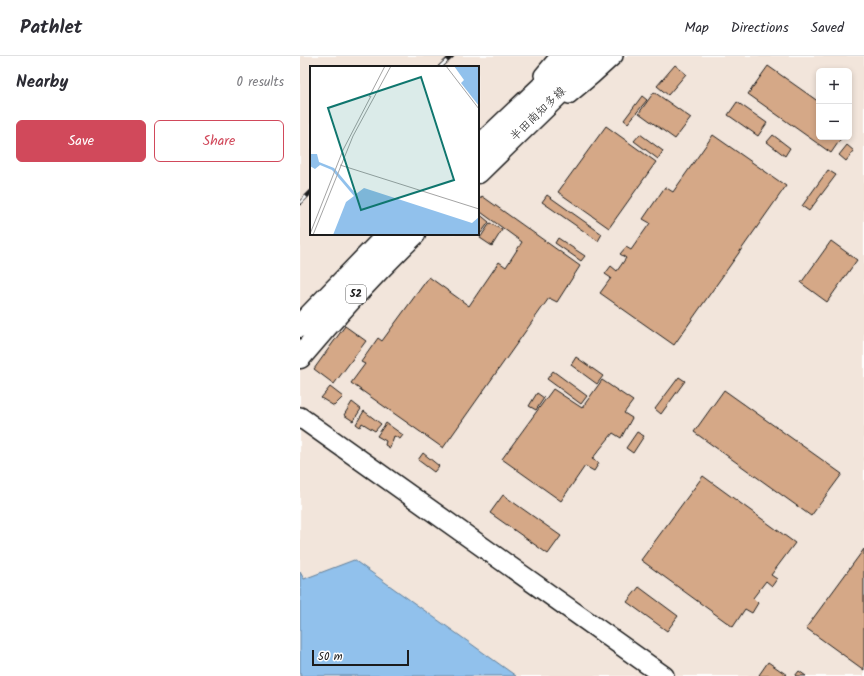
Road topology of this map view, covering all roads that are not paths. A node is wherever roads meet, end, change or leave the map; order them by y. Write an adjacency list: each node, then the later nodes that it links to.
1 (558, 56): 5 (street)
2 (575, 56): 5 (main road, 半田南知多線)
3 (597, 56): 5 (main road, 半田南知多線)
4 (615, 56): 5 (street)
5 (481, 156)
6 (388, 235): 8 (main road, 52)
7 (413, 235): 9 (main road, 52)
8 (300, 326)
9 (300, 357)
10 (300, 417): 11 (street)
11 (664, 676)

